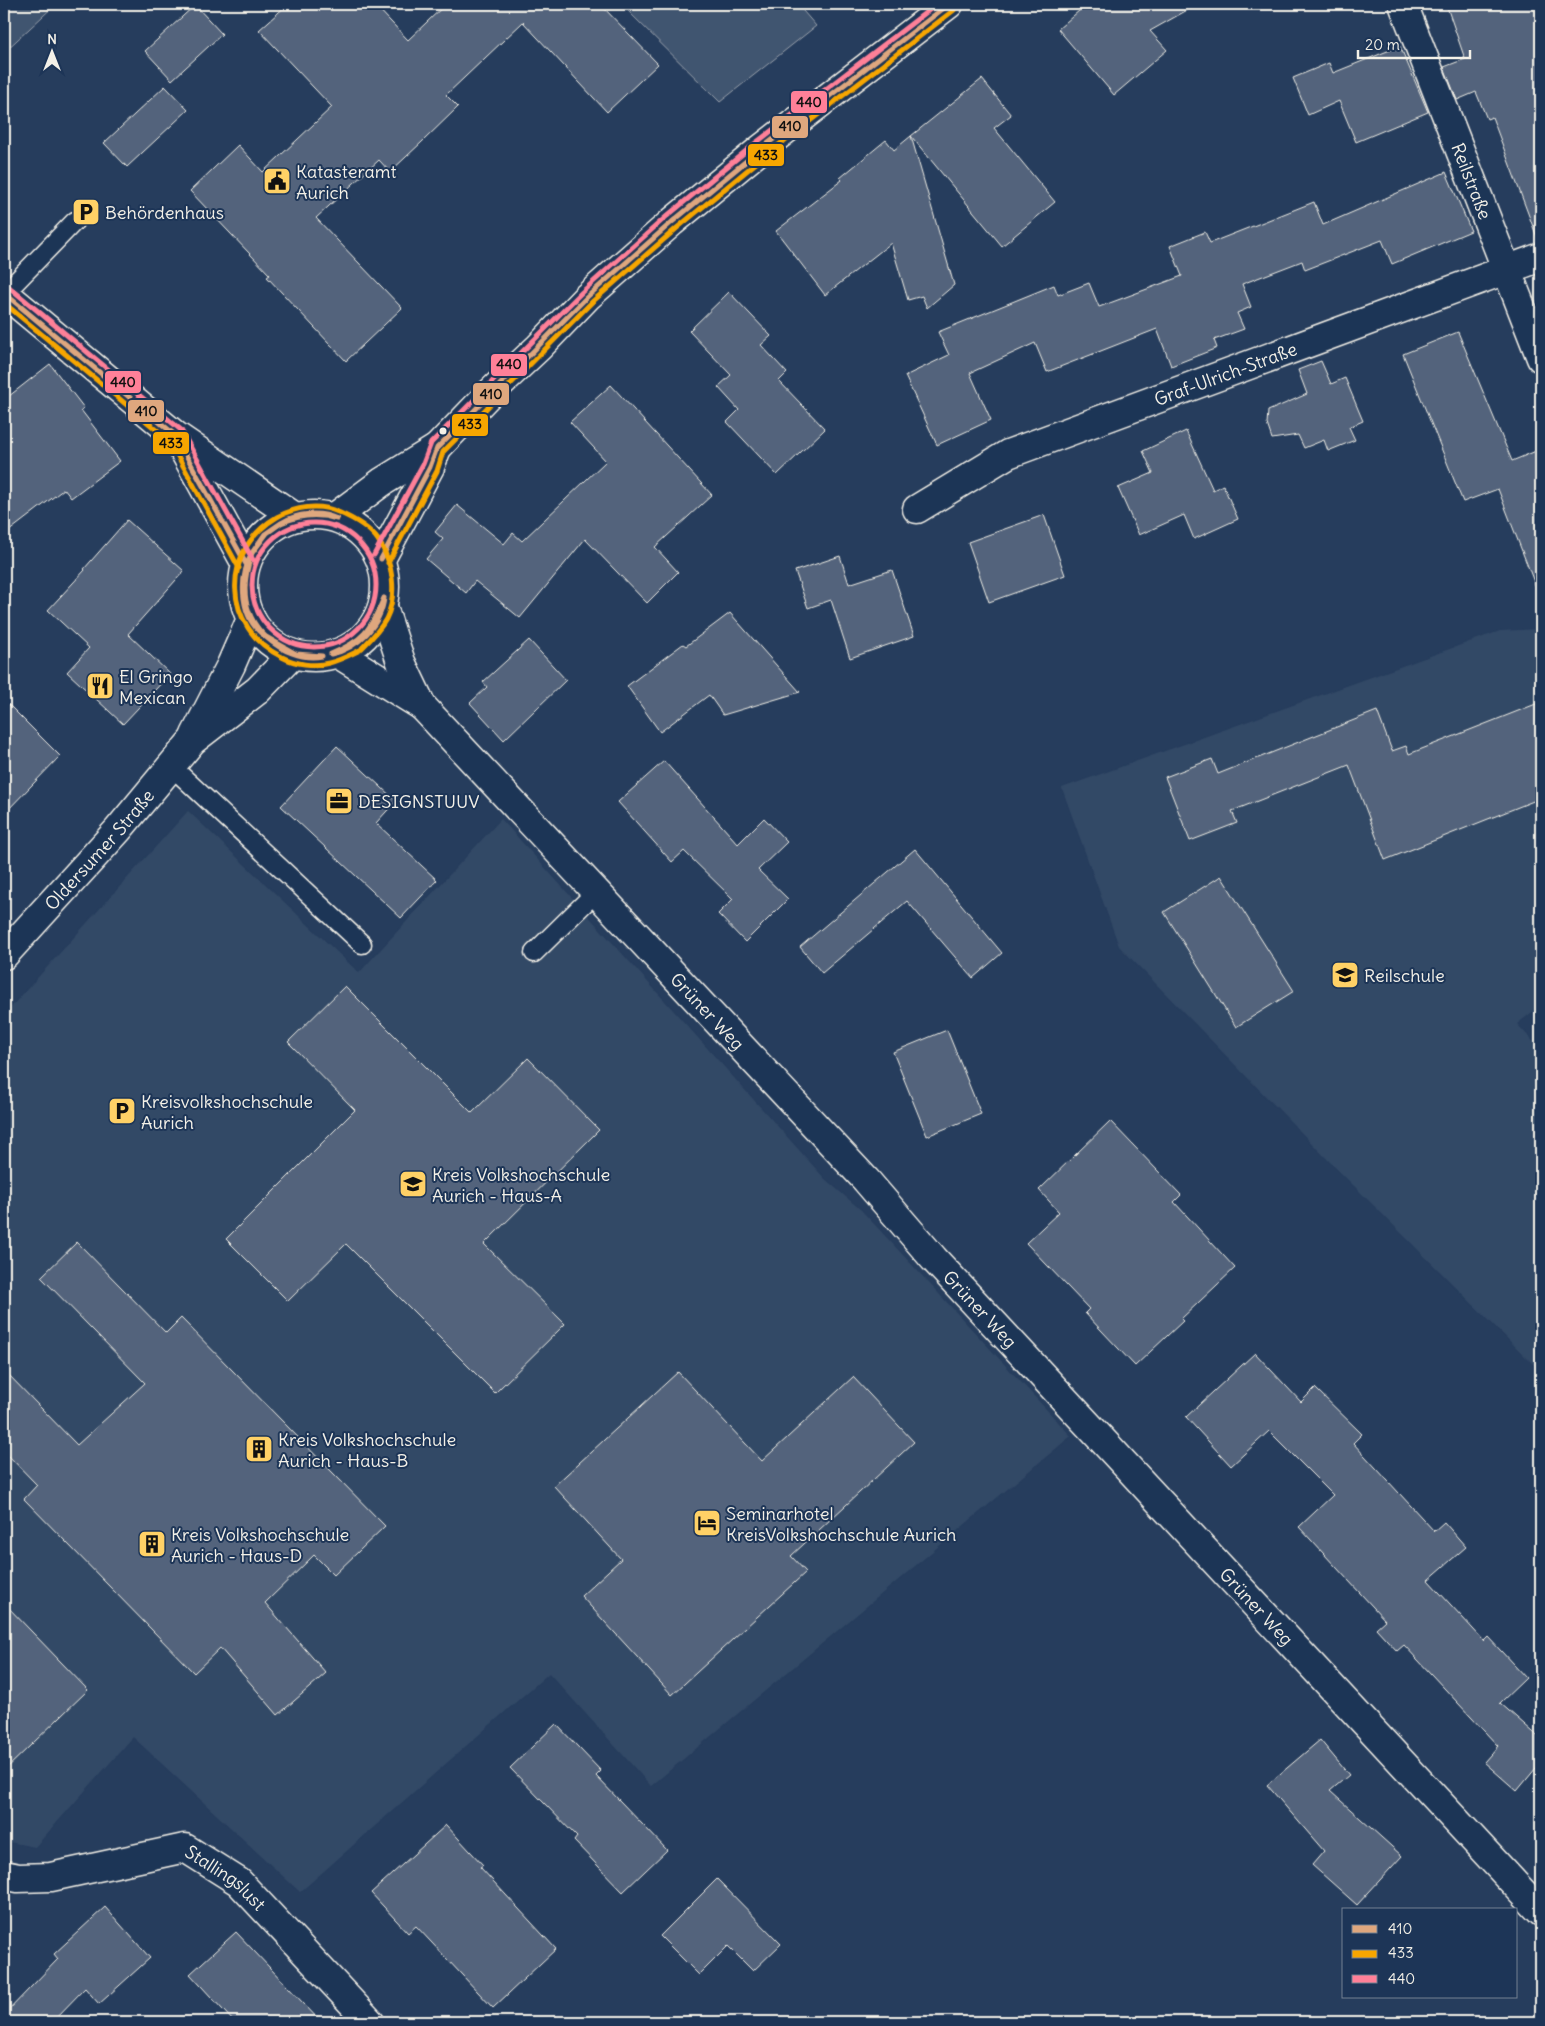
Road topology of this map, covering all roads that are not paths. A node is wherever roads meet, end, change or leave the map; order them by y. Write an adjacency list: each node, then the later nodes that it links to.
1 (949, 4): 9 (street)
2 (1403, 4): 5 (street, Reilstraße)
3 (75, 221): 6 (lane)
4 (1541, 257): 5 (street, Graf-Ulrich-Straße)
5 (1508, 270): 7 (street, Reilstraße); 10 (street, Graf-Ulrich-Straße)
6 (4, 293): 8 (street)
7 (1541, 358)
8 (175, 434): 11 (street); 14 (street)
9 (436, 448): 12 (street); 13 (street)
10 (917, 509)
11 (295, 517): 12 (street); 14 (street)
12 (336, 517): 13 (street)
13 (381, 559): 15 (street)
14 (246, 564): 16 (street)
15 (383, 607): 17 (street); 19 (street, Grüner Weg)
16 (251, 619): 18 (street); 20 (street, Oldersumer Straße)
17 (337, 653): 18 (street); 19 (street, Grüner Weg)
18 (293, 654): 20 (street, Oldersumer Straße)
19 (422, 706): 22 (street, Grüner Weg)
20 (192, 741): 21 (street, Oldersumer Straße)
21 (171, 766): 23 (lane); 25 (street, Oldersumer Straße)
22 (596, 892): 24 (lane); 27 (street, Grüner Weg)
23 (362, 944)
24 (534, 953)
25 (4, 955)
26 (8, 1881): 28 (street, Stallingslust)
27 (1541, 1912)
28 (370, 2022)

